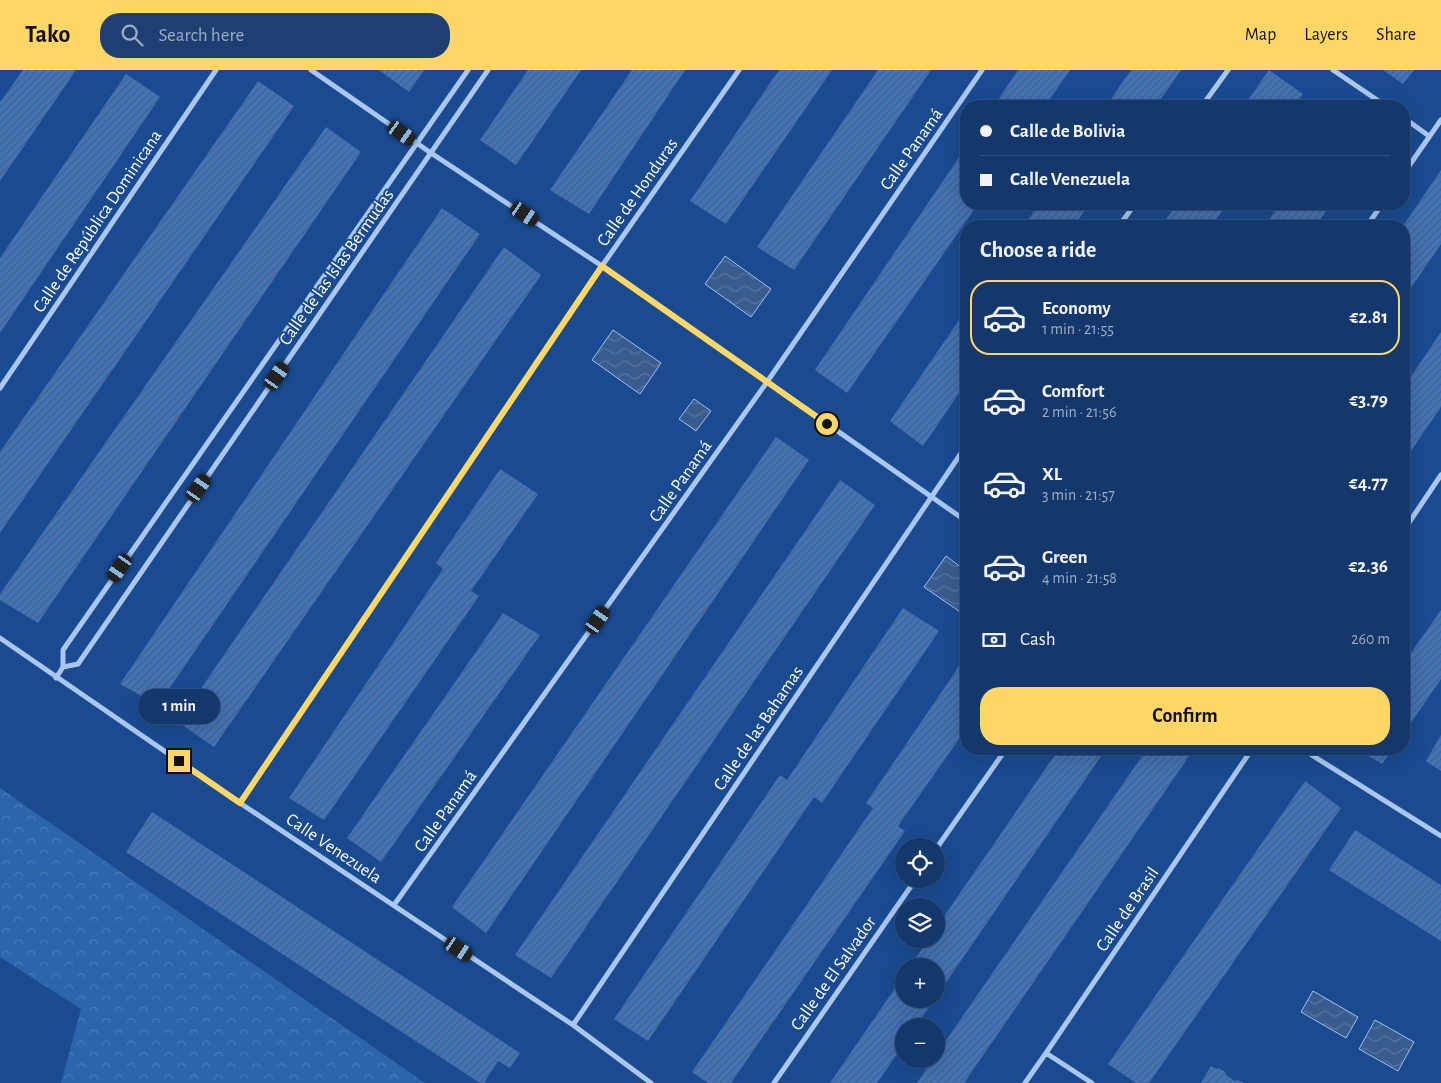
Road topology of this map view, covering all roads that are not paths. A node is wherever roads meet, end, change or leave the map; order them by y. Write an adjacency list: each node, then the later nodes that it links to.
1 (216, 70): 21 (street, Calle de República Dominicana)
2 (311, 70): 16 (street)
3 (468, 70): 16 (street, Calle de las Islas Bermudas)
4 (488, 70): 17 (street, Calle de las Islas Bermudas)
5 (739, 70): 19 (street, Calle de Honduras)
6 (982, 70): 9 (street, Calle Panamá)
7 (1228, 70): 10 (street)
8 (1333, 70): 11 (street)
9 (961, 100)
10 (1206, 100)
11 (1377, 100)
12 (960, 102): 20 (street, Calle Panamá)
13 (1441, 120): 15 (street)
14 (1410, 122): 15 (street)
15 (1429, 136): 18 (street)
16 (418, 143): 17 (street); 28 (street, Calle de las Islas Bermudas)
17 (432, 153): 19 (street); 28 (street, Calle de las Islas Bermudas)
18 (1410, 164)
19 (602, 266): 20 (street); 33 (street, Calle de Honduras)
20 (767, 382): 24 (street); 37 (street, Calle Panamá)
21 (0, 388)
22 (960, 455): 24 (street, Calle de las Bahamas)
23 (1441, 475): 26 (street)
24 (931, 496): 25 (street); 38 (street, Calle de las Bahamas)
25 (960, 517)
26 (1410, 521)
27 (0, 638): 29 (street, Calle Venezuela)
28 (63, 667): 29 (street, Calle de las Islas Bermudas)
29 (56, 678): 33 (street, Calle Venezuela)
30 (1002, 755): 35 (street)
31 (1248, 755): 39 (street, Calle de Brasil)
32 (1312, 755): 34 (street)
33 (240, 803): 37 (street, Calle Venezuela)
34 (1441, 836)
35 (944, 838)
36 (910, 888): 41 (street, Calle de El Salvador)
37 (394, 905): 38 (street, Calle Venezuela)
38 (573, 1025): 40 (street, Calle Venezuela)
39 (1046, 1053): 42 (street, Calle de Brasil); 43 (street)
40 (651, 1083)
41 (774, 1083)
42 (1025, 1083)
43 (1092, 1083)

